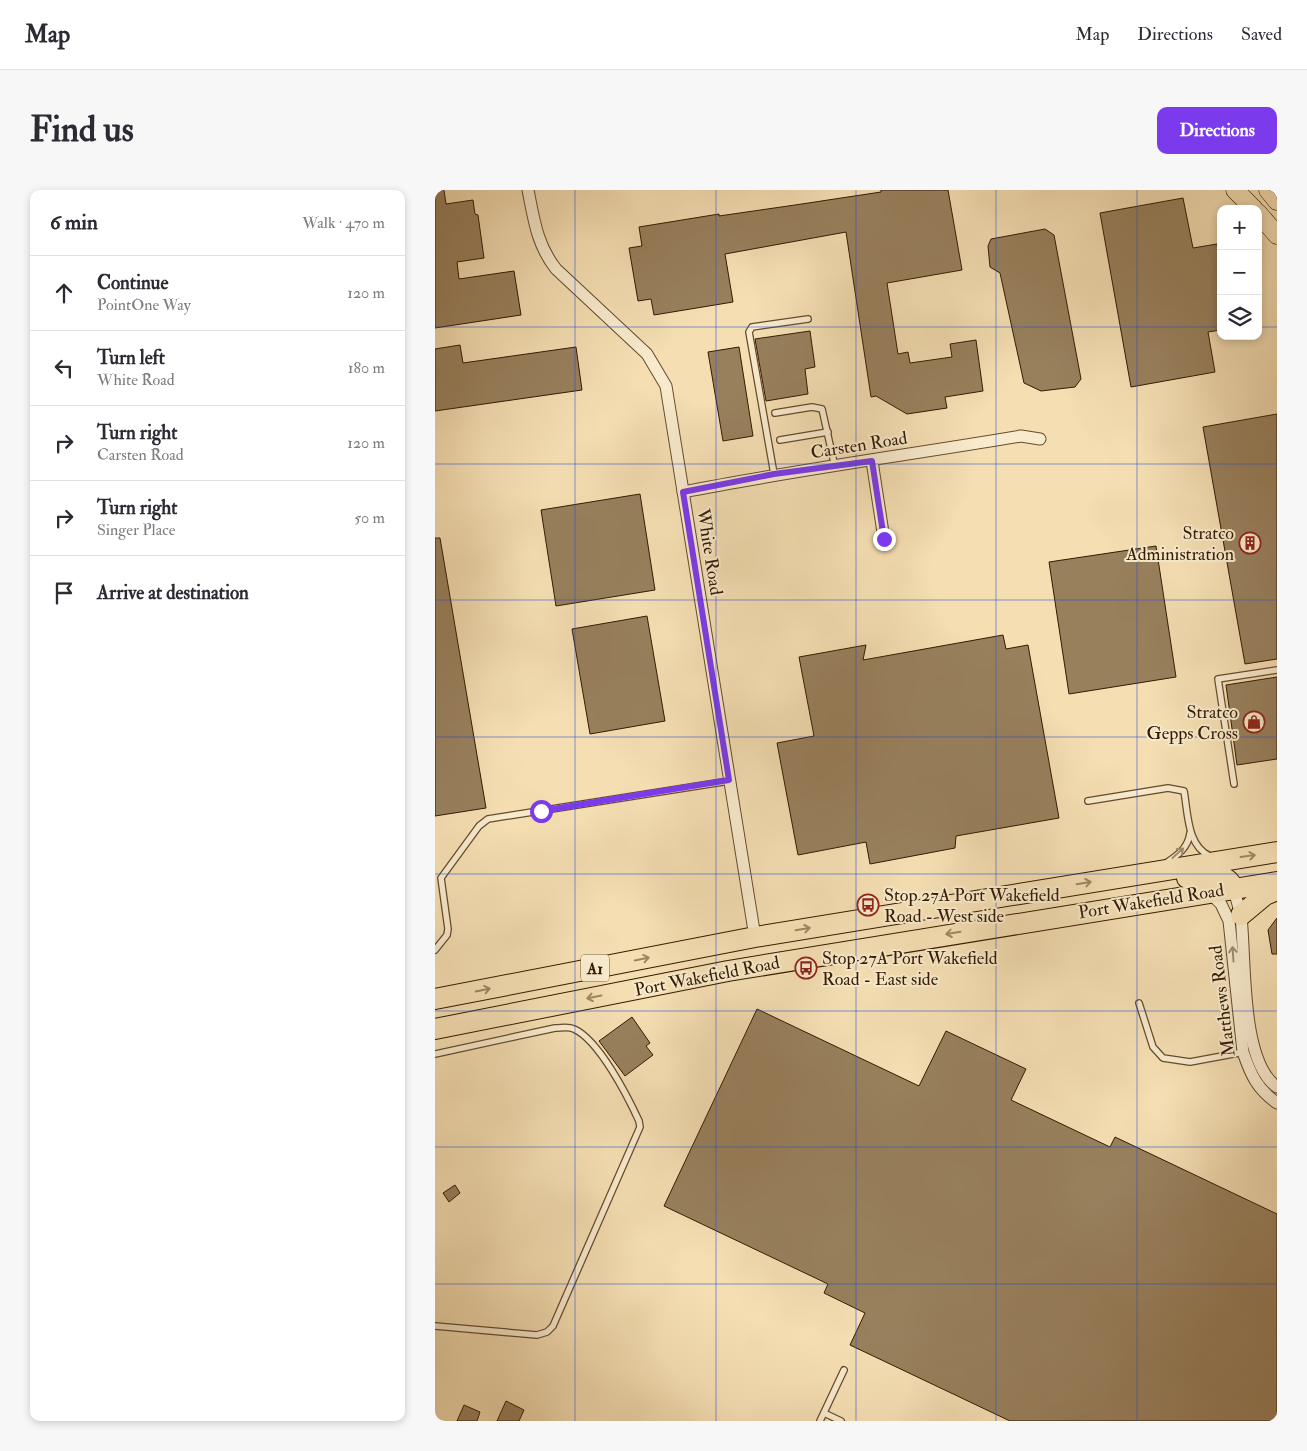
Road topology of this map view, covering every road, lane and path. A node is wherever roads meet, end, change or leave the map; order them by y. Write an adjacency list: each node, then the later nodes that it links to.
1 (528, 190): 16 (street, White Road)
2 (1235, 190): 5 (main road)
3 (1268, 190): 4 (main road)
4 (1277, 201)
5 (1250, 205)
6 (1262, 218): 7 (main road)
7 (1277, 235)
8 (808, 319): 15 (lane)
9 (775, 413): 10 (lane)
10 (828, 432): 11 (lane); 14 (lane)
11 (780, 440)
12 (1040, 440): 13 (street, Carsten Road)
13 (872, 461): 14 (street, Carsten Road); 17 (street)
14 (835, 467): 15 (street, Carsten Road)
15 (774, 474): 16 (street, Carsten Road)
16 (683, 492): 19 (street, White Road)
17 (884, 539)
18 (1277, 670): 20 (lane)
19 (729, 780): 32 (street, White Road); 33 (lane)
20 (1234, 784)
21 (1088, 801): 22 (lane)
22 (1191, 830): 24 (lane); 25 (lane, one-way to 22)
23 (1277, 852): 24 (highway, Port Wakefield Road / A1, one-way to 23)
24 (1219, 860): 25 (highway, Port Wakefield Road / A1)
25 (1159, 871): 26 (highway, Port Wakefield Road / A1)
26 (1137, 874): 28 (highway); 32 (highway, Port Wakefield Road / A1, one-way to 26)
27 (1277, 882): 28 (highway, Port Wakefield Road / A1)
28 (1233, 887): 30 (highway, Port Wakefield Road / A1); 31 (street, Matthews Road)
29 (1277, 890): 31 (highway)
30 (1208, 891): 34 (highway, Port Wakefield Road / A1, one-way to 34); 39 (street, Matthews Road, one-way to 30)
31 (1241, 915): 39 (street, Matthews Road)
32 (755, 937): 34 (highway); 35 (highway); 36 (highway, Port Wakefield Road / A1, one-way to 32)
33 (435, 950)
34 (807, 957): 35 (highway, Port Wakefield Road / A1)
35 (728, 971): 38 (highway, Port Wakefield Road / A1, one-way to 38)
36 (435, 999)
37 (1139, 1003): 39 (lane)
38 (435, 1029)
39 (1248, 1051): 41 (street, Matthews Road); 42 (street, Matthews Road)
40 (435, 1054): 43 (lane)
41 (1277, 1087)
42 (1277, 1103)
43 (435, 1326)
44 (844, 1370): 45 (lane)
45 (824, 1413): 46 (lane); 47 (lane)
46 (820, 1421)
47 (841, 1421)

